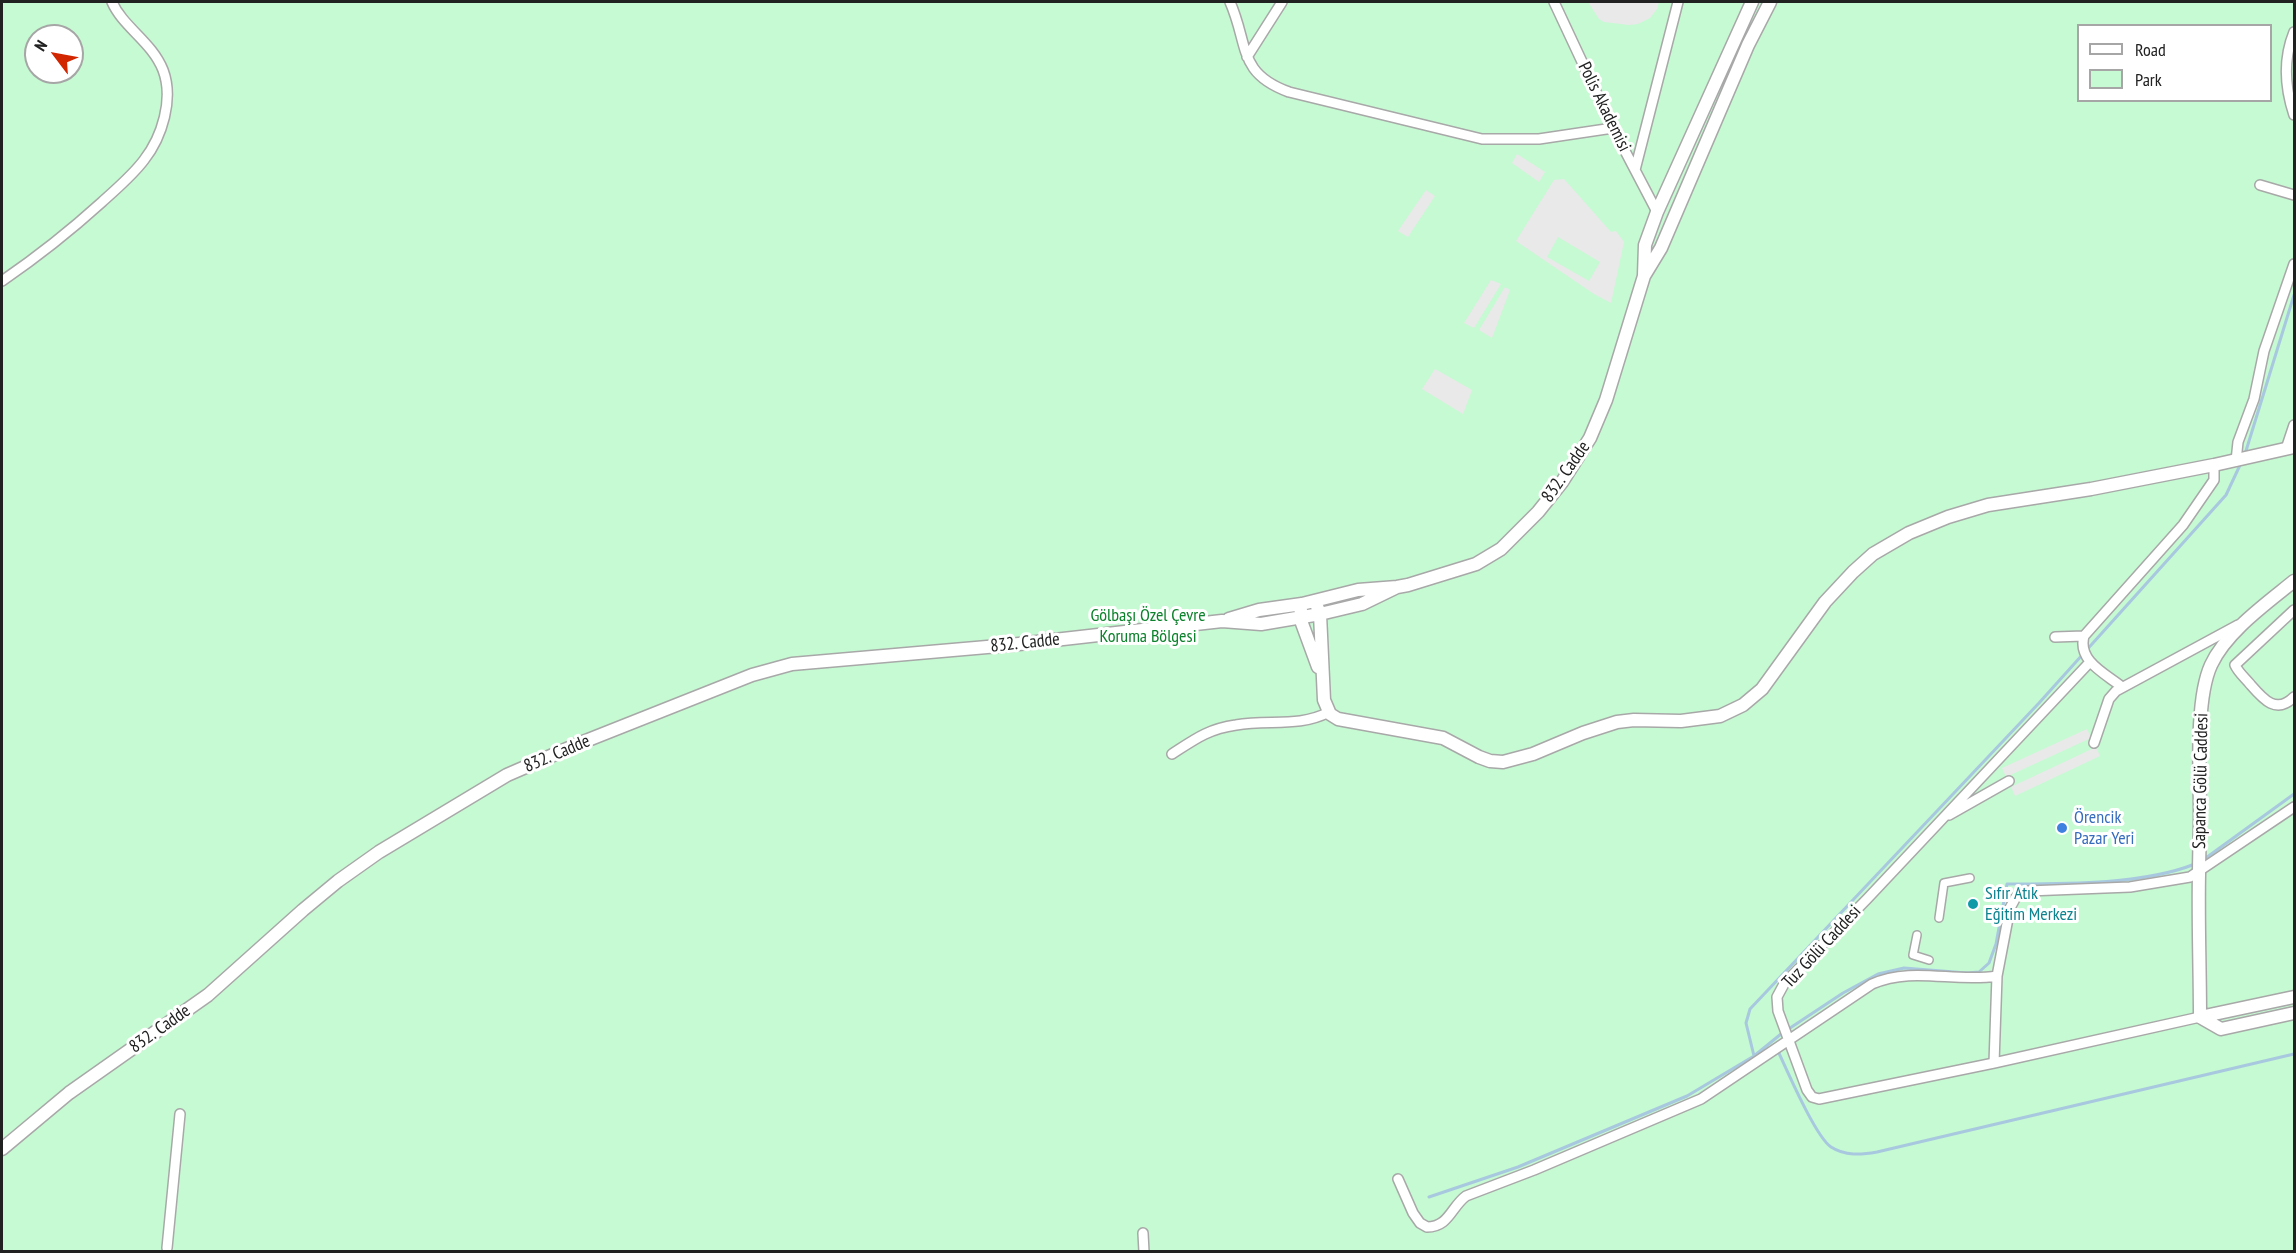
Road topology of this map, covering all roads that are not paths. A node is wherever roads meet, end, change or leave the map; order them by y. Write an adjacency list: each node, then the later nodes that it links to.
1 (112, 2): 18 (street)
2 (1230, 2): 9 (street)
3 (1282, 2): 9 (street)
4 (1554, 2): 11 (street, Polis Akademisi)
5 (1678, 2): 12 (street)
6 (1752, 2): 15 (street, 832. Cadde)
7 (1770, 2): 17 (street, 832. Cadde)
8 (2295, 32): 10 (street)
9 (1246, 57): 11 (street)
10 (2295, 115)
11 (1613, 128): 12 (street, Polis Akademisi)
12 (1635, 170): 15 (street, Polis Akademisi)
13 (2260, 185): 14 (street)
14 (2295, 195)
15 (1657, 212): 17 (street, 832. Cadde)
16 (2295, 264): 21 (street)
17 (1644, 276): 24 (street, 832. Cadde)
18 (2, 281)
19 (2295, 425): 20 (street)
20 (2290, 448): 21 (street)
21 (2236, 460): 22 (street)
22 (2214, 465): 32 (street); 38 (street)
23 (2294, 582): 30 (street, Sapanca Gölü Caddesi)
24 (1397, 587): 25 (street, 832. Cadde); 28 (street, 832. Cadde)
25 (1315, 602): 26 (street, 832. Cadde); 28 (street)
26 (1302, 604): 29 (street); 31 (street, 832. Cadde)
27 (2295, 610): 37 (street)
28 (1320, 614): 29 (street, 832. Cadde); 35 (street)
29 (1300, 618): 31 (street, 832. Cadde); 35 (street)
30 (2249, 619): 36 (street); 44 (street, Sapanca Gölü Caddesi)
31 (1222, 621): 56 (street, 832. Cadde)
32 (2084, 636): 33 (street); 34 (street)
33 (2055, 638)
34 (2086, 655): 36 (street); 43 (street, Tuz Gölü Caddesi)
35 (1322, 677): 38 (street)
36 (2122, 687): 39 (street)
37 (2295, 697)
38 (1329, 712): 40 (street)
39 (2094, 743)
40 (1172, 754)
41 (2009, 782): 43 (street)
42 (2295, 807): 44 (street)
43 (1941, 819): 53 (street, Tuz Gölü Caddesi)
44 (2199, 866): 49 (street); 52 (street, Sapanca Gölü Caddesi)
45 (1970, 878): 46 (street)
46 (1939, 918)
47 (1917, 935): 48 (street)
48 (1929, 960)
49 (1997, 976): 53 (street); 54 (street)
50 (2295, 997): 52 (street, Tuz Gölü Caddesi)
51 (2295, 1013): 52 (street)
52 (2200, 1017): 54 (street, Tuz Gölü Caddesi)
53 (1782, 1040): 54 (street, Tuz Gölü Caddesi); 57 (street)
54 (1994, 1063)
55 (180, 1114): 59 (street)
56 (2, 1149)
57 (1398, 1179)
58 (1143, 1233): 60 (street)
59 (167, 1248)
60 (1144, 1251)

